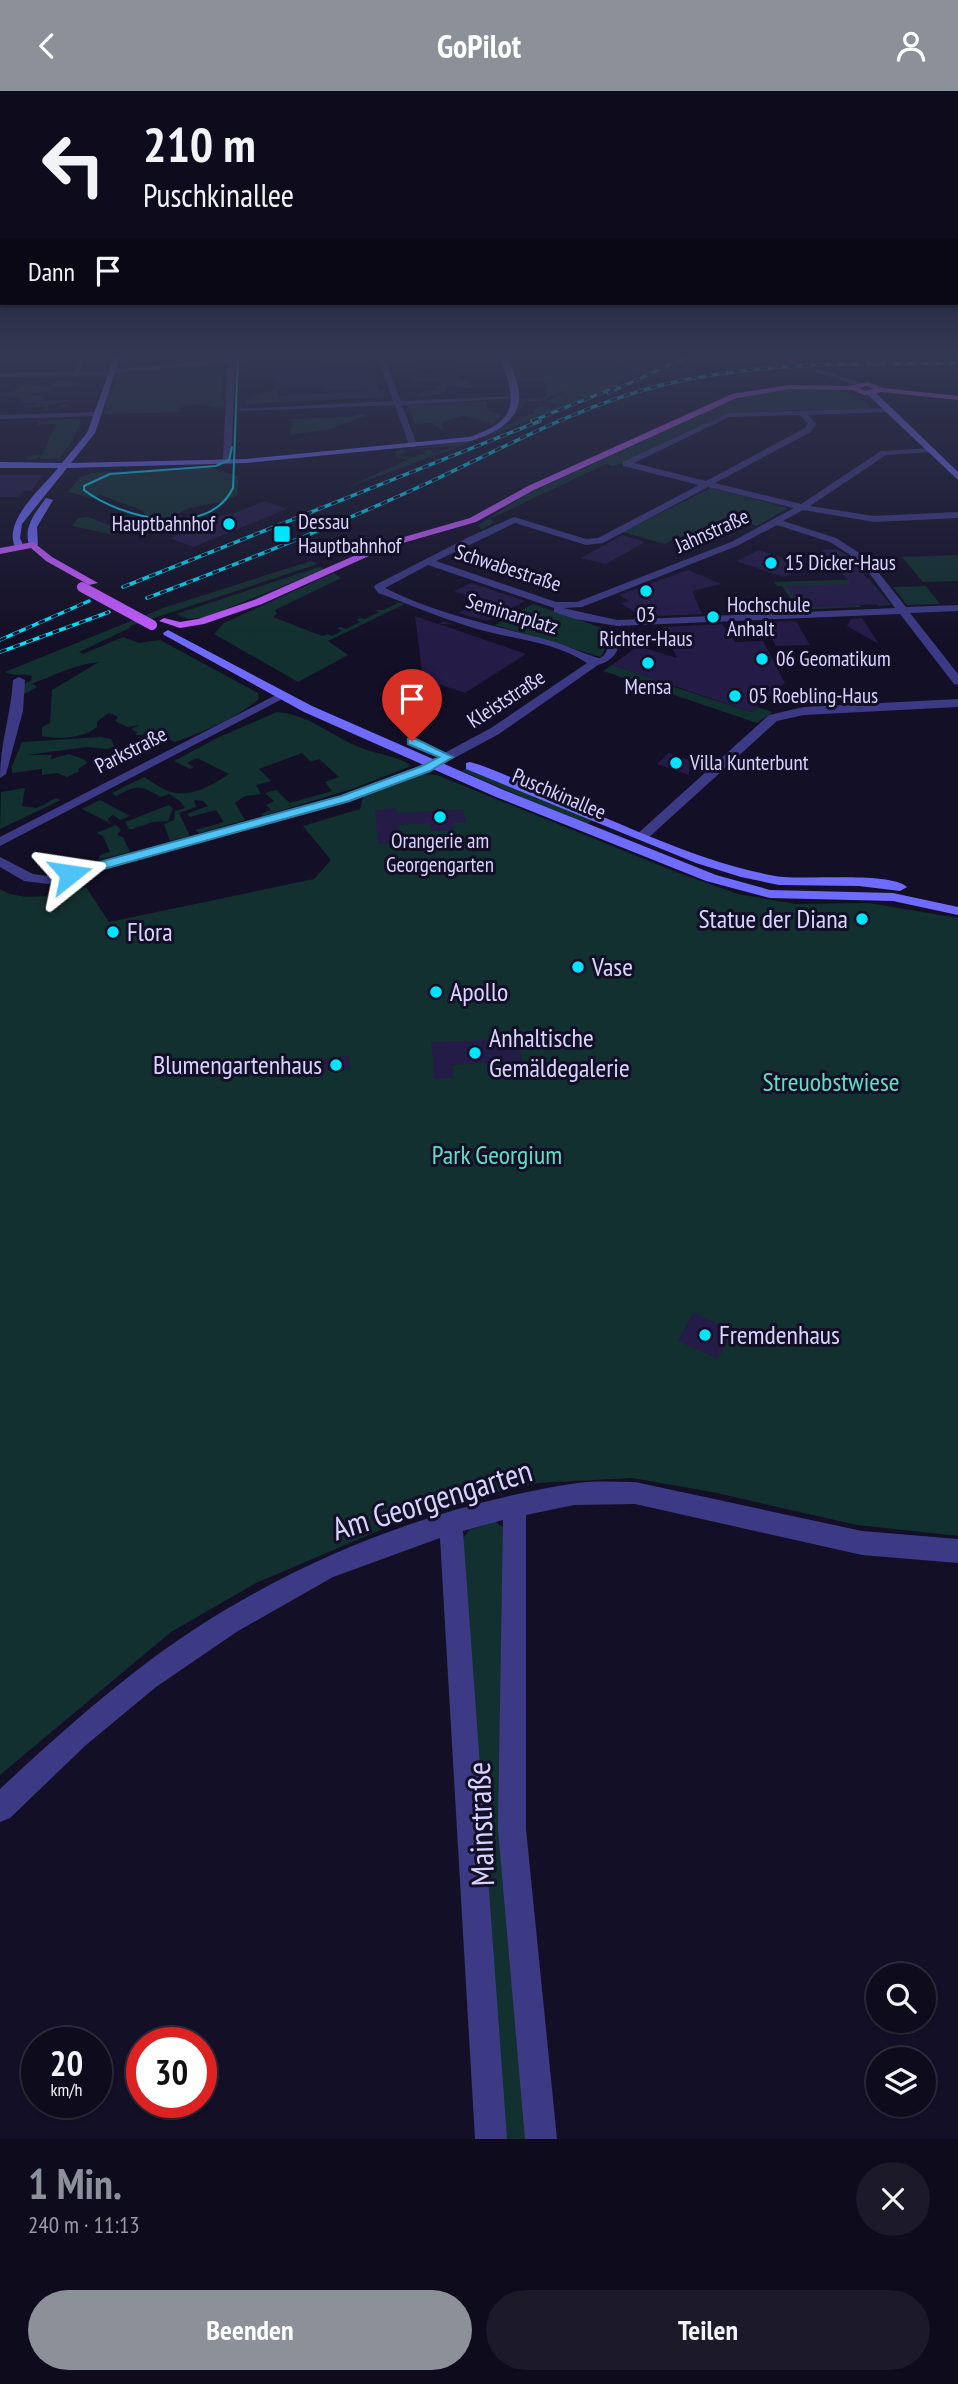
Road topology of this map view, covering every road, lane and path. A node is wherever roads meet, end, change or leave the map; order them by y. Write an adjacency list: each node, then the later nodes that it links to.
1 (930, 450): 12 (main road)
2 (88, 451): 11 (main road)
3 (228, 451): 9 (street)
4 (343, 451): 9 (main road)
5 (614, 451): 17 (main road)
6 (653, 451): 13 (street)
7 (770, 451): 13 (street)
8 (921, 451): 14 (street, Jahnstraße)
9 (227, 462): 11 (main road)
10 (0, 466): 11 (main road)
11 (70, 467): 19 (main road); 20 (main road)
12 (958, 477)
13 (707, 484): 14 (street); 18 (street)
14 (802, 507): 15 (street); 16 (street, Jahnstraße)
15 (958, 516)
16 (778, 521): 23 (street, Jahnstraße); 28 (street)
17 (462, 524): 18 (street); 24 (main road)
18 (474, 538): 22 (street)
19 (32, 543): 20 (main road); 30 (main road, Puschkinallee)
20 (19, 548): 21 (main road); 30 (main road, Puschkinallee, bridge)
21 (0, 551)
22 (428, 562): 26 (street, Schwabestraße); 33 (street, Seminarplatz)
23 (591, 600): 26 (street, Jahnstraße); 29 (street, Seminarplatz)
24 (258, 602): 30 (main road); 31 (main road)
25 (541, 605): 29 (street, Seminarplatz)
26 (578, 605)
27 (958, 608): 28 (street)
28 (903, 610): 29 (street); 35 (street)
29 (617, 623)
30 (167, 626): 31 (main road, Puschkinallee); 36 (main road, Puschkinallee)
31 (189, 633): 38 (main road, Puschkinallee)
32 (615, 637): 33 (street)
33 (594, 663): 38 (street, Kleiststraße)
34 (19, 680): 39 (street)
35 (958, 682)
36 (282, 696): 38 (main road, Puschkinallee); 41 (street, Parkstraße)
37 (958, 703): 40 (street)
38 (442, 760): 40 (main road, Puschkinallee); 42 (street, Kleiststraße); 44 (main road, Puschkinallee)
39 (0, 774)
40 (642, 836): 43 (main road, Puschkinallee)
41 (0, 842)
42 (0, 861)
43 (958, 900)
44 (958, 911)
45 (515, 1506): 46 (street, Am Georgengarten); 47 (street, Am Georgengarten); 50 (street, Mainstraße)
46 (451, 1523): 48 (street, Am Georgengarten); 49 (street, Mainstraße)
47 (958, 1551)
48 (0, 1808)
49 (491, 2139)
50 (541, 2139)

